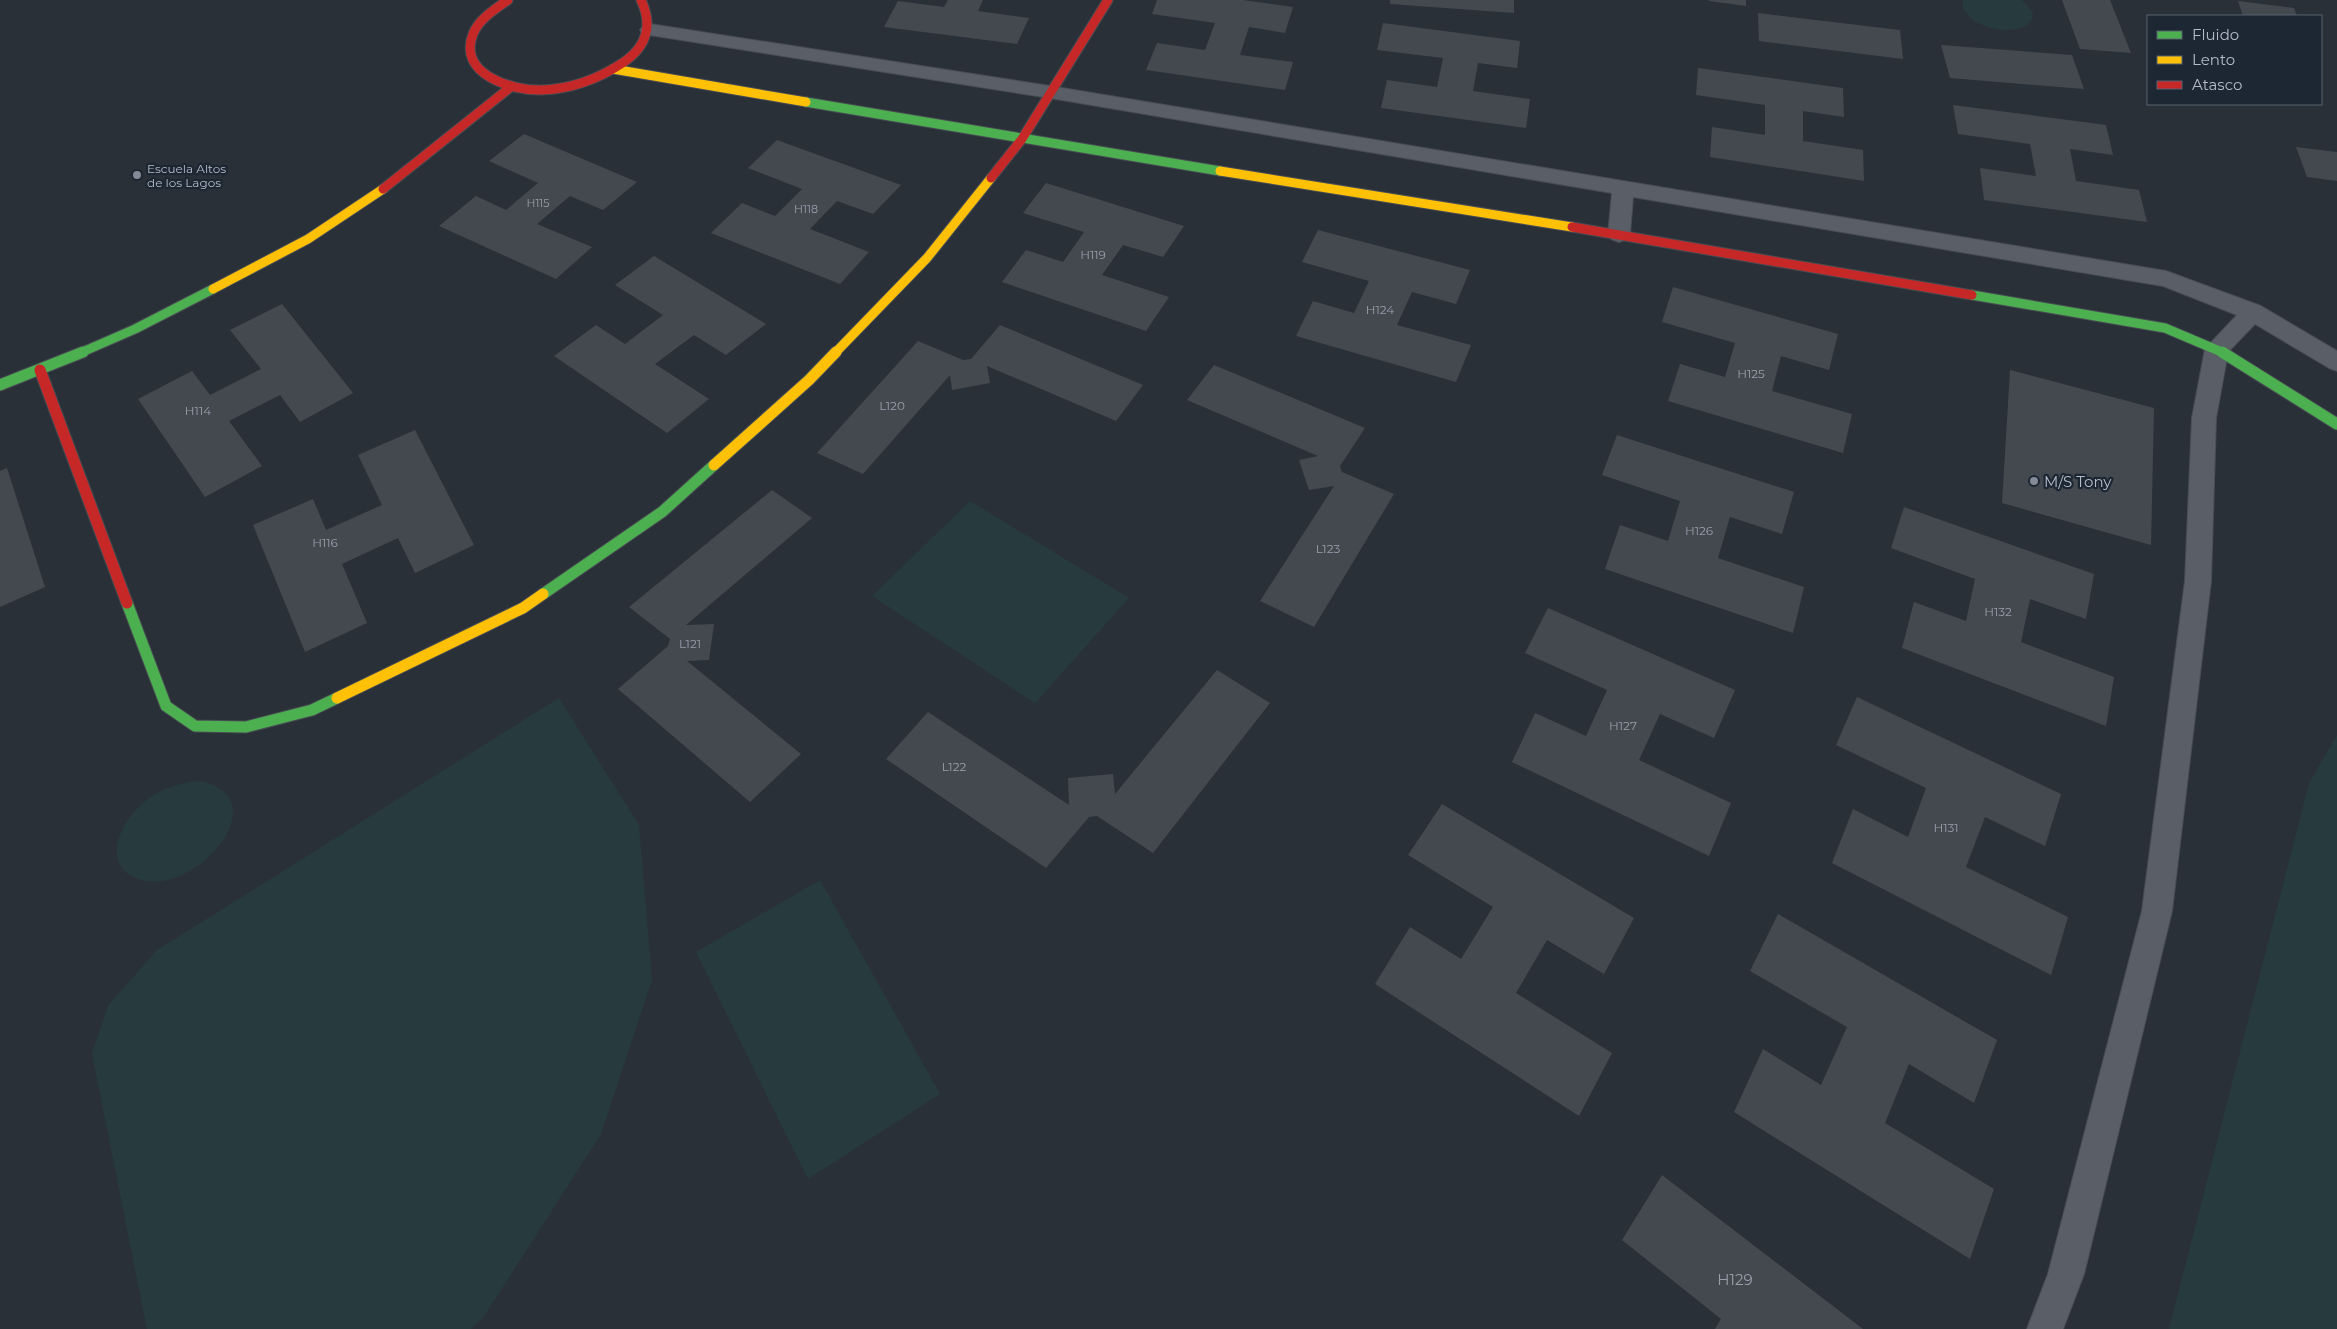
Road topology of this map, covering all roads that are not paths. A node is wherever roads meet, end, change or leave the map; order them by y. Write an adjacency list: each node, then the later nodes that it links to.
1 (508, 0): 6 (street)
2 (641, 0): 4 (street)
3 (1108, 0): 7 (street)
4 (650, 30): 5 (street); 7 (street)
5 (613, 69): 6 (street); 8 (street)
6 (512, 86): 14 (street)
7 (1050, 92): 8 (street); 9 (street)
8 (1022, 139): 10 (street); 14 (street)
9 (1623, 187): 10 (street); 11 (street)
10 (1619, 234): 12 (street)
11 (2253, 312): 12 (street); 13 (street)
12 (2217, 349): 16 (street); 17 (street)
13 (2337, 362)
14 (40, 370): 15 (street)
15 (0, 385)
16 (2337, 424)
17 (2045, 1329)

